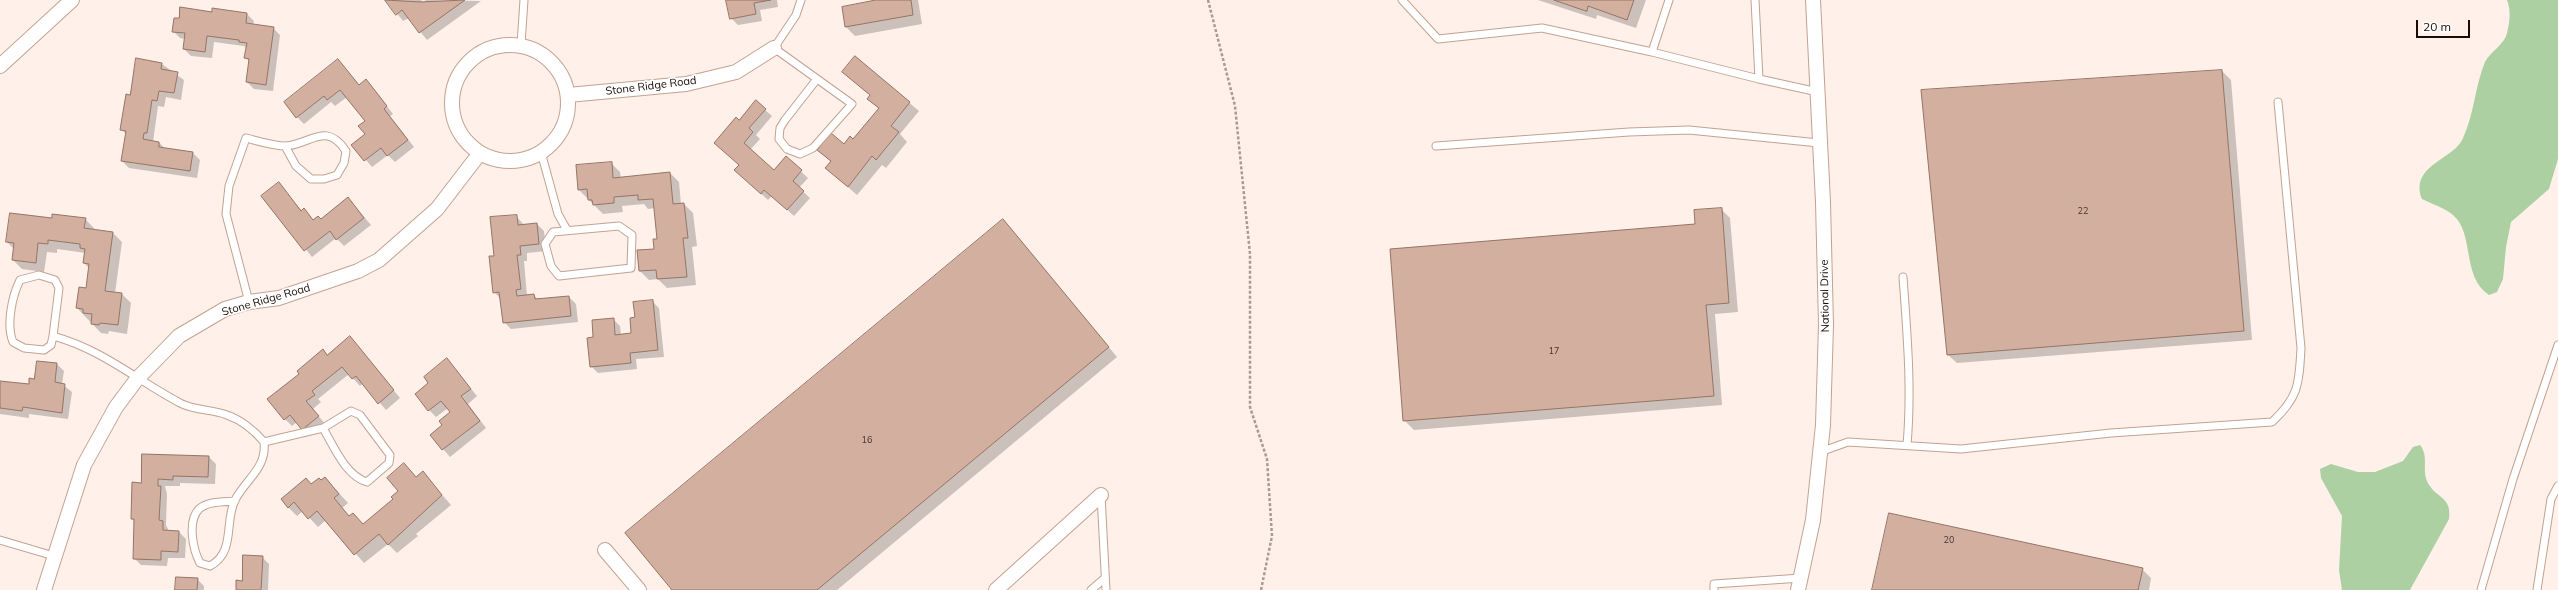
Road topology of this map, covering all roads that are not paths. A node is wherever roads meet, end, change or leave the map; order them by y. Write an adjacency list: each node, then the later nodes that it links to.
1 (72, 0): 11 (street)
2 (524, 0): 8 (lane)
3 (802, 0): 9 (lane)
4 (1402, 0): 10 (lane)
5 (1669, 0): 10 (lane)
6 (1754, 0): 13 (lane)
7 (1813, 0): 14 (street, National Drive)
8 (521, 45): 15 (street); 21 (street)
9 (774, 48): 12 (lane); 15 (street, Stone Ridge Road)
10 (1652, 52): 13 (lane)
11 (0, 66)
12 (817, 79): 12 (lane)
13 (1759, 79): 14 (lane)
14 (1818, 92): 17 (street, National Drive)
15 (568, 95): 20 (street)
16 (2278, 102): 30 (lane)
17 (1819, 143): 19 (lane); 31 (street, National Drive)
18 (285, 146): 18 (lane); 24 (lane)
19 (1436, 146)
20 (541, 152): 21 (street); 22 (lane)
21 (480, 153): 24 (street, Stone Ridge Road)
22 (567, 230): 22 (lane)
23 (1902, 277): 30 (lane)
24 (249, 302): 27 (street, Stone Ridge Road)
25 (53, 336): 25 (lane); 27 (lane)
26 (2558, 345): 46 (lane)
27 (137, 379): 29 (lane); 37 (street, Stone Ridge Road)
28 (323, 428): 28 (lane); 29 (lane)
29 (264, 442): 34 (lane)
30 (1907, 444): 31 (lane)
31 (1820, 452): 39 (street, National Drive)
32 (2558, 486): 47 (lane)
33 (1101, 495): 38 (lane); 42 (street)
34 (235, 501): 34 (lane)
35 (0, 540): 37 (lane)
36 (605, 550): 41 (street)
37 (54, 556): 40 (street, Stone Ridge Road)
38 (1105, 578): 43 (lane); 44 (lane)
39 (1800, 584): 45 (lane)
40 (44, 590)
41 (639, 590)
42 (996, 590)
43 (1091, 590)
44 (1106, 590)
45 (1714, 590)
46 (2481, 590)
47 (2537, 590)

